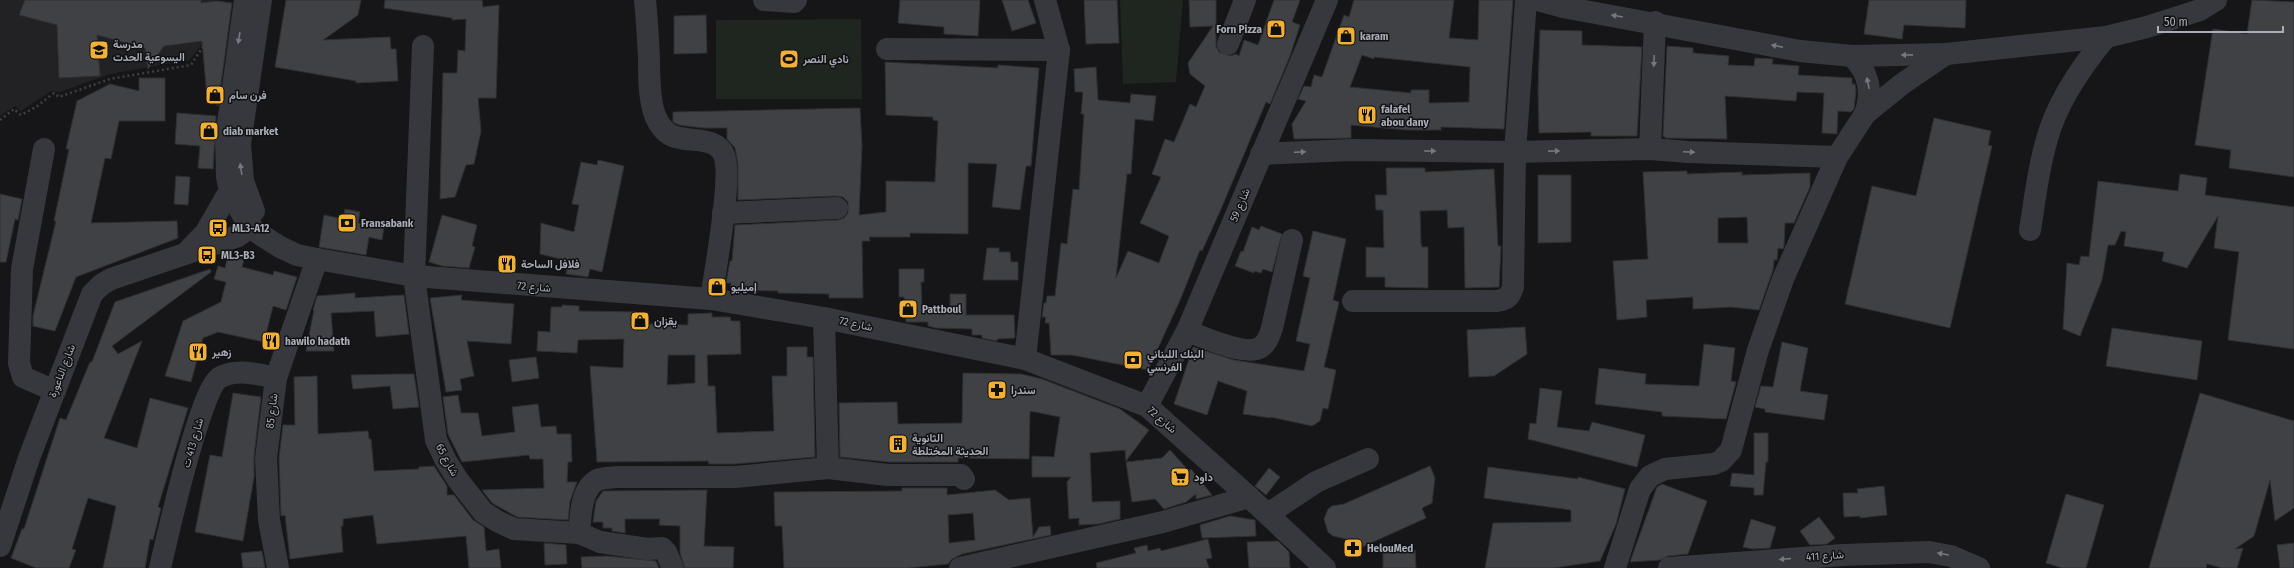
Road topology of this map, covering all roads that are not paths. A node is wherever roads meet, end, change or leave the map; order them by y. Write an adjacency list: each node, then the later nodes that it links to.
1 (245, 0): 26 (street, one-way to 26)
2 (261, 0): 29 (street, one-way to 2)
3 (645, 0): 28 (street)
4 (764, 0): 5 (street)
5 (796, 0)
6 (1045, 0): 17 (street)
7 (1245, 0): 14 (street)
8 (1327, 0): 24 (street, شارع 59)
9 (1526, 0): 23 (street)
10 (1537, 0): 12 (street, one-way to 10)
11 (2216, 0): 13 (street)
12 (1655, 22): 19 (street, one-way to 12); 22 (street, one-way to 22)
13 (2106, 36): 18 (street); 30 (street)
14 (1228, 44)
15 (423, 46): 34 (street, شارع 65)
16 (887, 49): 17 (street)
17 (1059, 50): 39 (street)
18 (1946, 54): 19 (street, one-way to 19); 20 (street)
19 (1852, 56): 20 (street, one-way to 19)
20 (1865, 114): 25 (street)
21 (44, 148): 41 (street)
22 (1650, 149): 23 (street, one-way to 22); 25 (street, one-way to 25)
23 (1515, 152): 24 (street, one-way to 23); 36 (street)
24 (1261, 154): 38 (street, شارع 59)
25 (1837, 157): 55 (street)
26 (220, 208): 29 (street); 29 (street); 32 (street, شارع الناعورة)
27 (837, 208): 28 (street)
28 (723, 214): 35 (street)
29 (240, 227): 32 (street, شارع الناعورة); 33 (street, شارع 72); 33 (street)
30 (2030, 230)
31 (1292, 240): 38 (street)
32 (186, 254): 41 (street, شارع الناعورة)
33 (312, 258): 34 (street, شارع 72); 40 (street, شارع 85)
34 (414, 276): 35 (street, شارع 72); 48 (street, شارع 65)
35 (711, 299): 37 (street, شارع 72)
36 (1353, 301)
37 (824, 318): 39 (street, شارع 72); 44 (street)
38 (1187, 331): 42 (street, شارع 59)
39 (1025, 360): 42 (street, شارع 72)
40 (276, 378): 50 (street, شارع 413 ت); 51 (street, شارع 85)
41 (55, 391): 49 (street, شارع الناعورة)
42 (1147, 406): 46 (street, شارع 72)
43 (1368, 458): 47 (street)
44 (828, 468): 45 (street); 48 (street)
45 (964, 479)
46 (1249, 497): 47 (street, شارع 72); 53 (street)
47 (1268, 514): 54 (street, شارع 72)
48 (579, 533): 52 (street, شارع 65)
49 (0, 546)
50 (160, 568)
51 (278, 568)
52 (673, 568)
53 (960, 568)
54 (1325, 568)
55 (1615, 568)
56 (1669, 568): 57 (street, شارع 411, one-way to 56)
57 (1979, 568)

